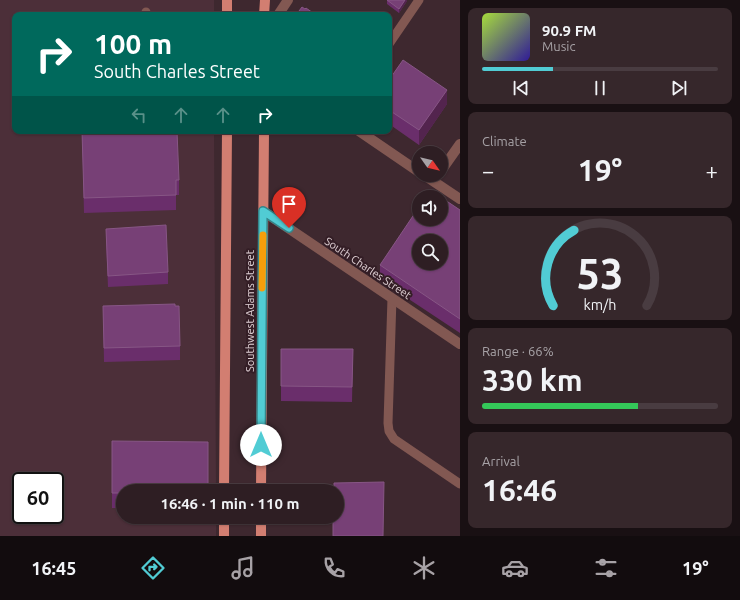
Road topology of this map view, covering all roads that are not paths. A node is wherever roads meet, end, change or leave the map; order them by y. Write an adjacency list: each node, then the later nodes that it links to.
1 (227, 0): 5 (main road)
2 (265, 0): 6 (main road)
3 (288, 0): 7 (street)
4 (419, 0): 8 (lane)
5 (227, 12)
6 (264, 12)
7 (280, 12)
8 (392, 40)
9 (227, 134): 20 (main road)
10 (264, 134): 17 (main road, Southwest Adams Street)
11 (363, 134): 14 (street)
12 (460, 144): 13 (street)
13 (448, 161)
14 (412, 167)
15 (441, 182): 16 (street)
16 (460, 199)
17 (263, 211): 18 (street, South Charles Street); 21 (main road, Southwest Adams Street)
18 (392, 298): 19 (street, South Charles Street); 22 (lane)
19 (460, 344)
20 (224, 484)
21 (261, 484)
22 (460, 484)
23 (224, 524): 25 (main road)
24 (261, 524): 26 (main road)
25 (224, 536)
26 (261, 536)

